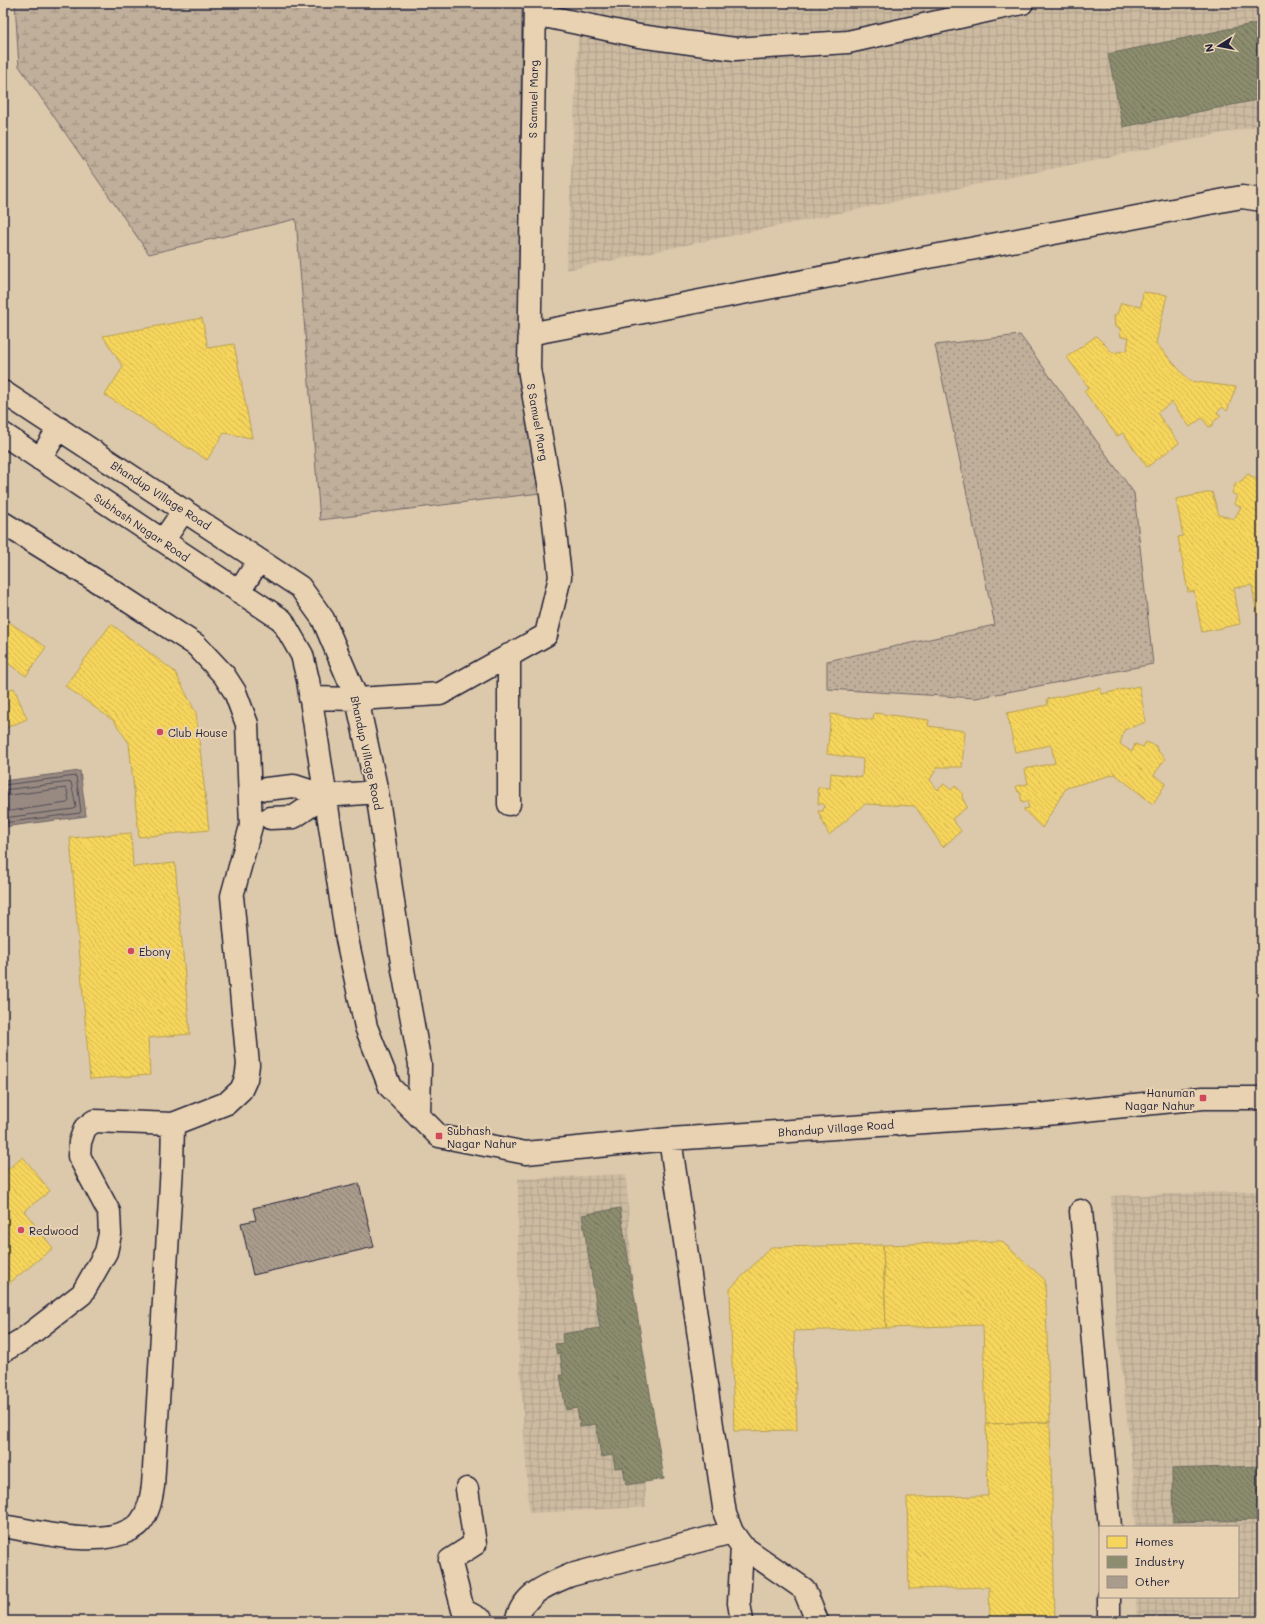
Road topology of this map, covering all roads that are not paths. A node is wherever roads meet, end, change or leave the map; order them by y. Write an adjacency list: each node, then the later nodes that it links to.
1 (1022, 3): 2 (street)
2 (535, 9): 4 (street, S Samuel Marg)
3 (1262, 200): 4 (street)
4 (529, 334): 15 (street, S Samuel Marg)
5 (3, 392): 6 (street, Bhandup Village Road)
6 (59, 428): 8 (street); 9 (street, Bhandup Village Road)
7 (3, 434): 8 (street, Subhash Nagar Road)
8 (40, 459): 11 (street, Subhash Nagar Road)
9 (184, 510): 11 (street); 12 (street, Bhandup Village Road)
10 (3, 523): 25 (street)
11 (163, 541): 13 (street, Subhash Nagar Road)
12 (259, 560): 13 (street); 17 (street, Bhandup Village Road)
13 (239, 592): 14 (street, Subhash Nagar Road)
14 (282, 620): 16 (street, Bhandup Village Road)
15 (509, 655): 17 (street, S Samuel Marg); 21 (street)
16 (310, 698): 17 (street, S Samuel Marg); 20 (street, Bhandup Village Road)
17 (357, 699): 19 (street, Bhandup Village Road)
18 (266, 788): 20 (street)
19 (377, 792): 20 (street); 24 (street, Bhandup Village Road)
20 (325, 796): 22 (street); 24 (street, Bhandup Village Road)
21 (510, 804)
22 (270, 818)
23 (1262, 1098): 26 (street, Bhandup Village Road)
24 (419, 1117): 26 (street, Bhandup Village Road)
25 (173, 1124): 28 (street); 30 (street)
26 (670, 1139): 32 (street)
27 (1081, 1211): 31 (street)
28 (3, 1351)
29 (467, 1489): 34 (street)
30 (3, 1526)
31 (1110, 1526)
32 (737, 1539): 35 (street); 36 (street); 37 (street)
33 (1109, 1598): 38 (street)
34 (483, 1621)
35 (516, 1621)
36 (742, 1621)
37 (817, 1621)
38 (1109, 1621)

